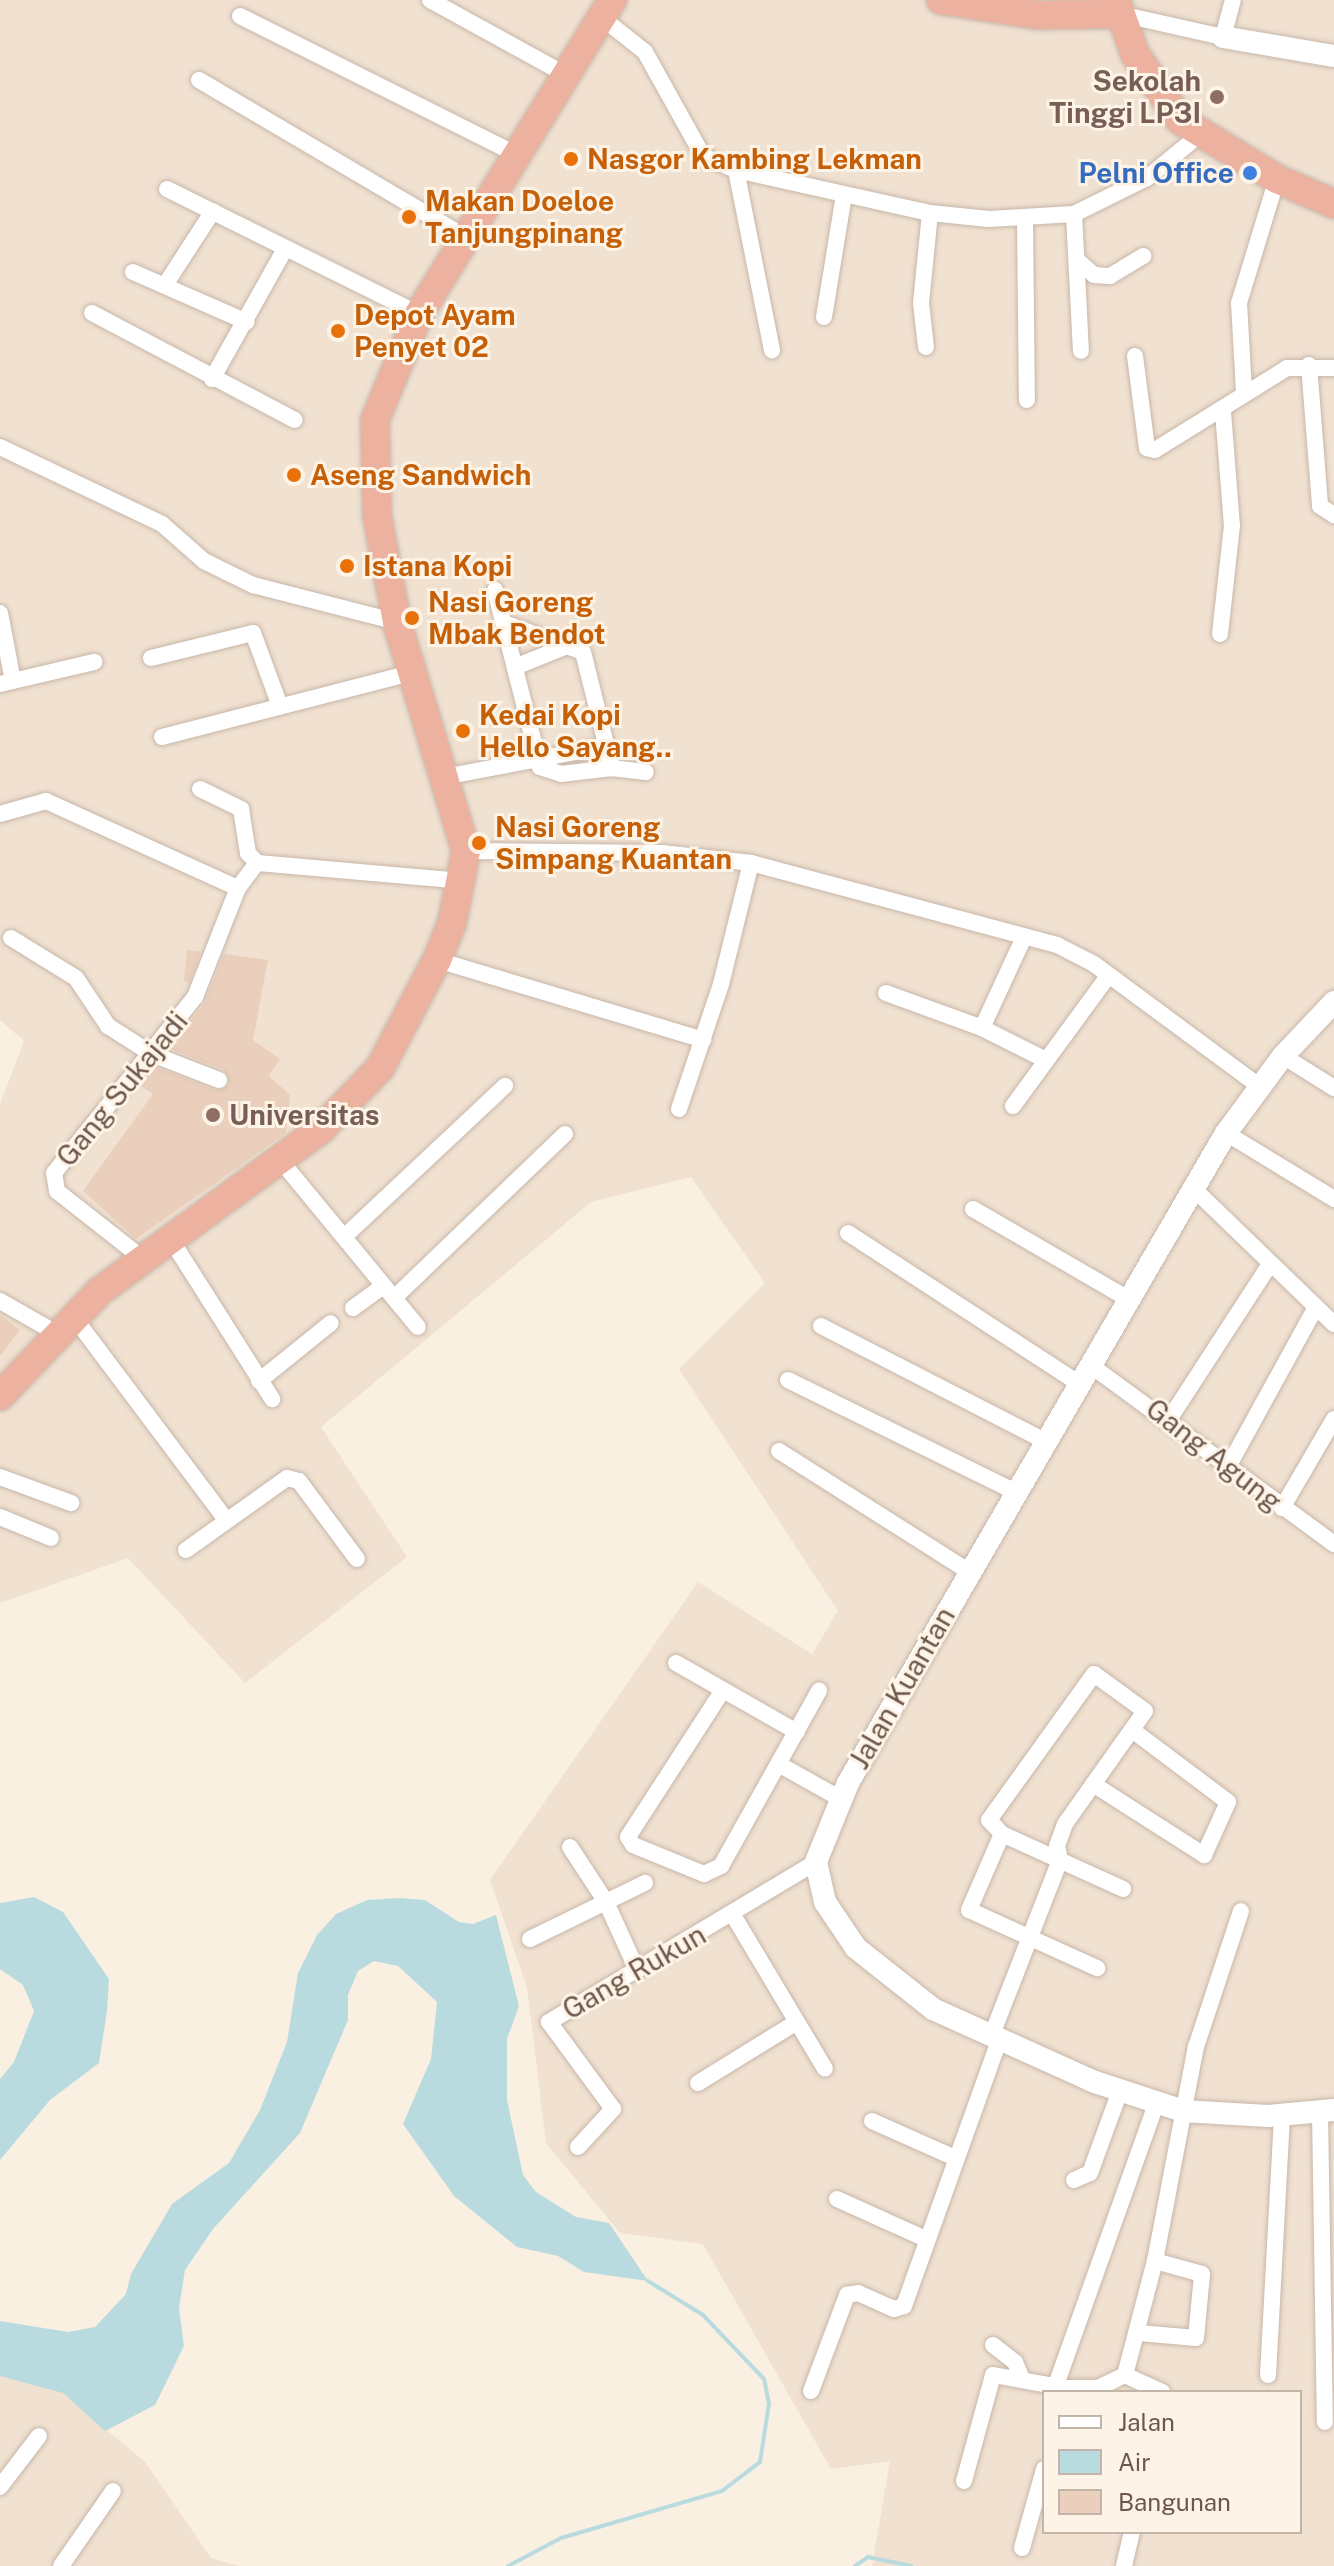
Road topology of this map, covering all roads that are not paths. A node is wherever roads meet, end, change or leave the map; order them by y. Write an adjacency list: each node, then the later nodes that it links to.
1 (430, 0): 9 (street)
2 (941, 0): 4 (highway)
3 (1233, 0): 7 (street)
4 (1118, 7): 7 (street); 11 (highway)
5 (606, 8): 9 (highway); 13 (street)
6 (240, 16): 12 (street)
7 (1223, 37): 8 (street)
8 (1334, 56)
9 (563, 73): 12 (highway)
10 (199, 80): 22 (street)
11 (1198, 136): 14 (highway); 20 (street)
12 (515, 154): 22 (highway)
13 (736, 170): 16 (street); 33 (street)
14 (1277, 179): 17 (highway); 39 (street)
15 (167, 189): 18 (street)
16 (844, 195): 19 (street); 30 (street)
17 (1334, 204)
18 (213, 211): 23 (street); 27 (street)
19 (930, 213): 21 (street); 32 (street)
20 (1074, 214): 21 (street); 25 (street)
21 (1025, 220): 40 (street)
22 (464, 236): 29 (highway)
23 (285, 249): 29 (street); 31 (street)
24 (1143, 256): 25 (street)
25 (1078, 261): 34 (street)
26 (133, 272): 27 (street)
27 (165, 285): 31 (street)
28 (92, 313): 38 (street)
29 (419, 314): 47 (highway)
30 (824, 317)
31 (247, 322): 38 (street)
32 (926, 347)
33 (772, 350)
34 (1081, 351)
35 (1135, 356): 41 (street)
36 (1309, 365): 37 (street); 39 (street); 44 (street)
37 (1334, 368)
38 (212, 379): 42 (street)
39 (1244, 392): 41 (street)
40 (1027, 400)
41 (1223, 411): 49 (street)
42 (295, 420)
43 (0, 447): 47 (street)
44 (1334, 515)
45 (495, 590): 48 (street)
46 (0, 613): 55 (street)
47 (397, 622): 54 (highway)
48 (504, 623): 50 (street); 53 (street)
49 (1220, 634)
50 (572, 644): 53 (street); 58 (street)
51 (151, 658): 56 (street)
52 (94, 662): 55 (street)
53 (515, 667): 59 (street)
54 (411, 673): 56 (street); 62 (highway)
55 (6, 683)
56 (280, 706): 57 (street)
57 (162, 737)
58 (606, 746): 59 (street); 60 (street)
59 (536, 760): 60 (street); 62 (street)
60 (612, 768): 61 (street)
61 (646, 772)
62 (444, 777): 65 (highway)
63 (200, 789): 66 (street)
64 (0, 814): 69 (street)
65 (466, 851): 67 (street); 68 (highway)
66 (257, 863): 68 (street); 69 (street, Gang Sukajadi)
67 (751, 863): 70 (street); 77 (street)
68 (462, 881): 72 (highway)
69 (238, 888): 78 (street, Gang Sukajadi)
70 (1024, 937): 73 (street); 76 (street)
71 (11, 938): 78 (street)
72 (437, 960): 77 (street); 89 (highway)
73 (1109, 975): 80 (street); 83 (street)
74 (886, 993): 76 (street)
75 (1334, 1002): 79 (street, Jalan Kuantan)
76 (982, 1028): 80 (street)
77 (703, 1040): 86 (street)
78 (152, 1054): 81 (street); 96 (street, Gang Sukajadi)
79 (1283, 1056): 83 (street, Jalan Kuantan); 84 (street)
80 (1046, 1060): 85 (street)
81 (219, 1080)
82 (505, 1086): 94 (street)
83 (1259, 1086): 87 (street, Jalan Kuantan)
84 (1334, 1088)
85 (1013, 1106)
86 (679, 1109)
87 (1226, 1133): 90 (street, Jalan Kuantan); 91 (street)
88 (565, 1134): 98 (street)
89 (281, 1161): 94 (street); 95 (highway)
90 (1195, 1190): 97 (street); 99 (street, Jalan Kuantan)
91 (1334, 1199)
92 (973, 1209): 99 (street)
93 (848, 1233): 108 (street, Gang Agung)
94 (344, 1237): 98 (street)
95 (170, 1238): 96 (highway); 110 (street)
96 (142, 1258): 105 (highway)
97 (1268, 1267): 102 (street); 113 (street)
98 (388, 1292): 101 (street); 107 (street)
99 (1130, 1300): 108 (street, Jalan Kuantan)
100 (0, 1301): 105 (street)
101 (353, 1308)
102 (1315, 1309): 104 (street); 117 (street)
103 (331, 1323): 110 (street)
104 (1334, 1324)
105 (64, 1325): 111 (highway); 123 (street)
106 (821, 1326): 115 (street)
107 (418, 1327)
108 (1087, 1376): 113 (street, Gang Agung); 115 (street, Jalan Kuantan)
109 (788, 1380): 119 (street)
110 (259, 1381): 112 (street)
111 (0, 1396)
112 (272, 1399)
113 (1170, 1418): 117 (street, Gang Agung)
114 (1334, 1419): 121 (street)
115 (1045, 1441): 119 (street, Jalan Kuantan)
116 (779, 1451): 128 (street)
117 (1228, 1467): 121 (street, Gang Agung)
118 (0, 1477): 120 (street)
119 (1014, 1491): 128 (street, Jalan Kuantan)
120 (71, 1503)
121 (1282, 1508): 125 (street, Gang Agung)
122 (0, 1517): 124 (street)
123 (226, 1520): 126 (street); 127 (street)
124 (51, 1538)
125 (1334, 1544)
126 (186, 1550)
127 (357, 1559)
128 (968, 1571): 136 (street, Jalan Kuantan)
129 (676, 1663): 130 (street)
130 (723, 1690): 133 (street); 134 (street)
131 (819, 1691): 133 (street)
132 (1132, 1730): 135 (street); 135 (street); 137 (street)
133 (797, 1732): 134 (street)
134 (782, 1766): 136 (street)
135 (1093, 1784): 139 (street)
136 (839, 1798): 140 (street, Jalan Kuantan)
137 (1002, 1834): 139 (street); 146 (street)
138 (570, 1847): 143 (street)
139 (1060, 1860): 142 (street); 146 (street)
140 (816, 1862): 145 (street, Gang Rukun); 151 (street)
141 (645, 1883): 143 (street)
142 (1123, 1889)
143 (606, 1902): 147 (street); 149 (street)
144 (1241, 1911): 156 (street)
145 (733, 1915): 149 (street, Gang Rukun); 150 (street)
146 (1031, 1938): 148 (street); 151 (street)
147 (530, 1939)
148 (1097, 1968)
149 (637, 1970): 160 (street, Gang Rukun)
150 (795, 2023): 152 (street); 153 (street)
151 (995, 2039): 154 (street); 161 (street)
152 (825, 2069)
153 (698, 2083)
154 (1120, 2091): 155 (street); 162 (street)
155 (1156, 2104): 156 (street); 171 (street)
156 (1183, 2111): 158 (street); 165 (street)
157 (1327, 2111): 158 (street); 174 (street)
158 (1282, 2115): 169 (street)
159 (872, 2121): 161 (street)
160 (578, 2147)
161 (955, 2158): 164 (street)
162 (1074, 2180)
163 (837, 2199): 164 (street)
164 (926, 2239): 173 (street)
165 (1155, 2261): 166 (street); 166 (street)
166 (1139, 2333): 168 (street)
167 (993, 2345): 170 (street)
168 (1125, 2375): 171 (street); 172 (street)
169 (1268, 2375)
170 (1021, 2377): 171 (street); 177 (street)
171 (1062, 2388)
172 (1158, 2390)
173 (811, 2391)
174 (1325, 2422)
175 (39, 2436): 178 (street)
176 (1042, 2476): 181 (street)
177 (964, 2481)
178 (0, 2487)
179 (113, 2491): 182 (street)
180 (1132, 2534): 183 (street)
181 (1022, 2548)
182 (61, 2566)
183 (1124, 2566)

